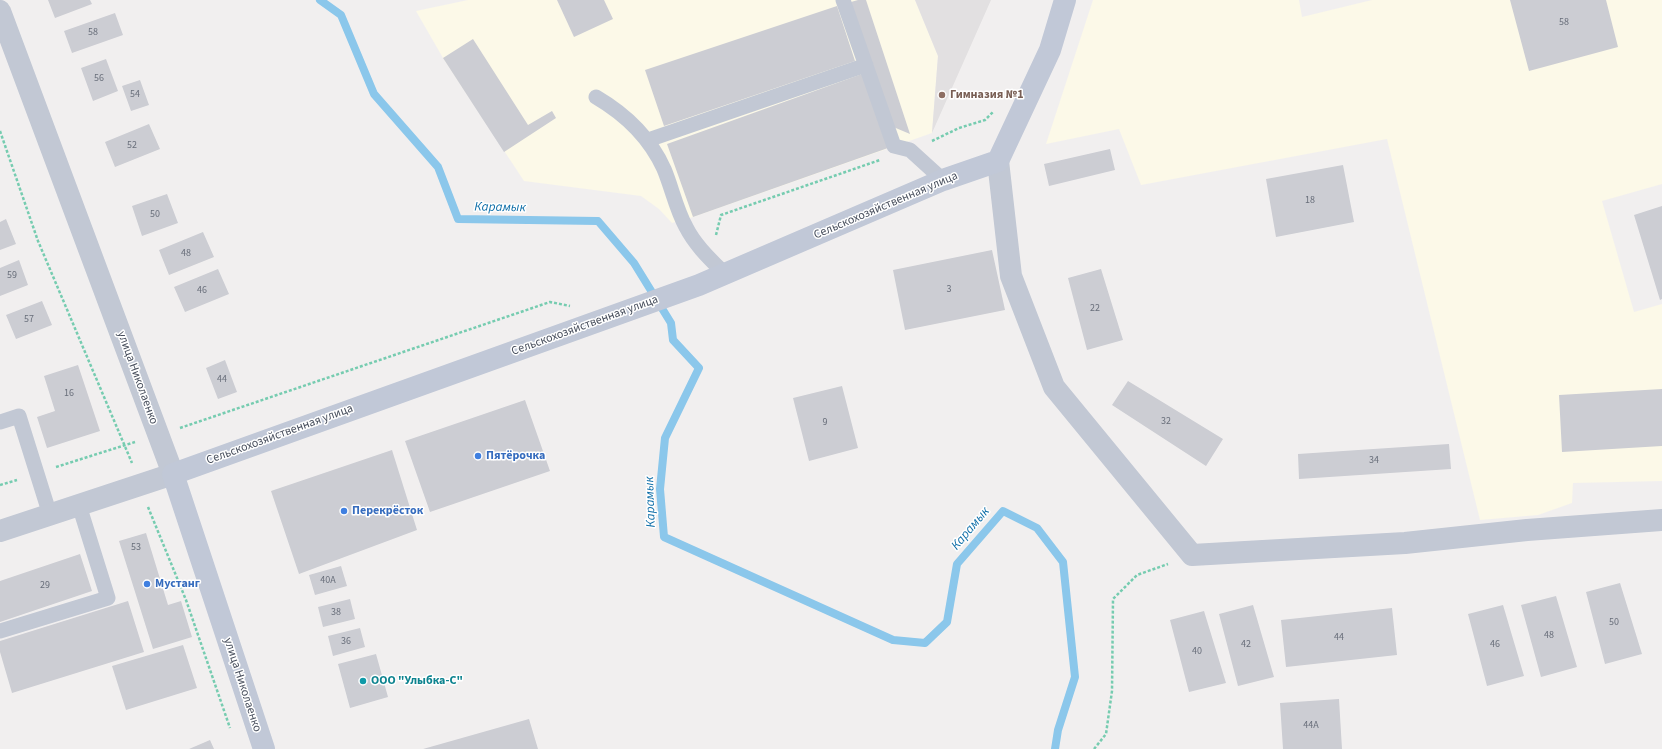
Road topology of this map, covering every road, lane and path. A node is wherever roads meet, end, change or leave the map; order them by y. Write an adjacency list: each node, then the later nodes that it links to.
1 (843, 0): 4 (lane)
2 (1065, 0): 6 (main road)
3 (0, 11): 15 (street, улица Николаенко)
4 (866, 66): 8 (lane); 9 (lane)
5 (596, 97): 8 (lane)
6 (1015, 124): 9 (path); 10 (main road)
7 (0, 131): 16 (path)
8 (648, 140): 12 (lane)
9 (910, 150): 11 (lane); 12 (path)
10 (998, 161): 11 (main road, Сельскохозяйственная улица); 25 (street)
11 (943, 180): 12 (main road, Сельскохозяйственная улица)
12 (718, 267): 18 (main road, Сельскохозяйственная улица)
13 (571, 306): 15 (path)
14 (0, 422): 17 (lane)
15 (158, 435): 16 (path); 18 (street, улица Николаенко)
16 (125, 446): 17 (path); 20 (path)
17 (37, 474): 19 (path); 22 (lane)
18 (172, 474): 20 (street, Сельскохозяйственная улица); 28 (main road, улица Николаенко)
19 (0, 485)
20 (140, 485): 21 (street, Сельскохозяйственная улица); 27 (path)
21 (79, 505): 22 (street, Сельскохозяйственная улица); 26 (lane)
22 (50, 515): 24 (street, Сельскохозяйственная улица)
23 (1662, 520): 25 (street)
24 (0, 531)
25 (1192, 555): 29 (path)
26 (0, 631)
27 (232, 734)
28 (264, 749)
29 (1094, 749)

